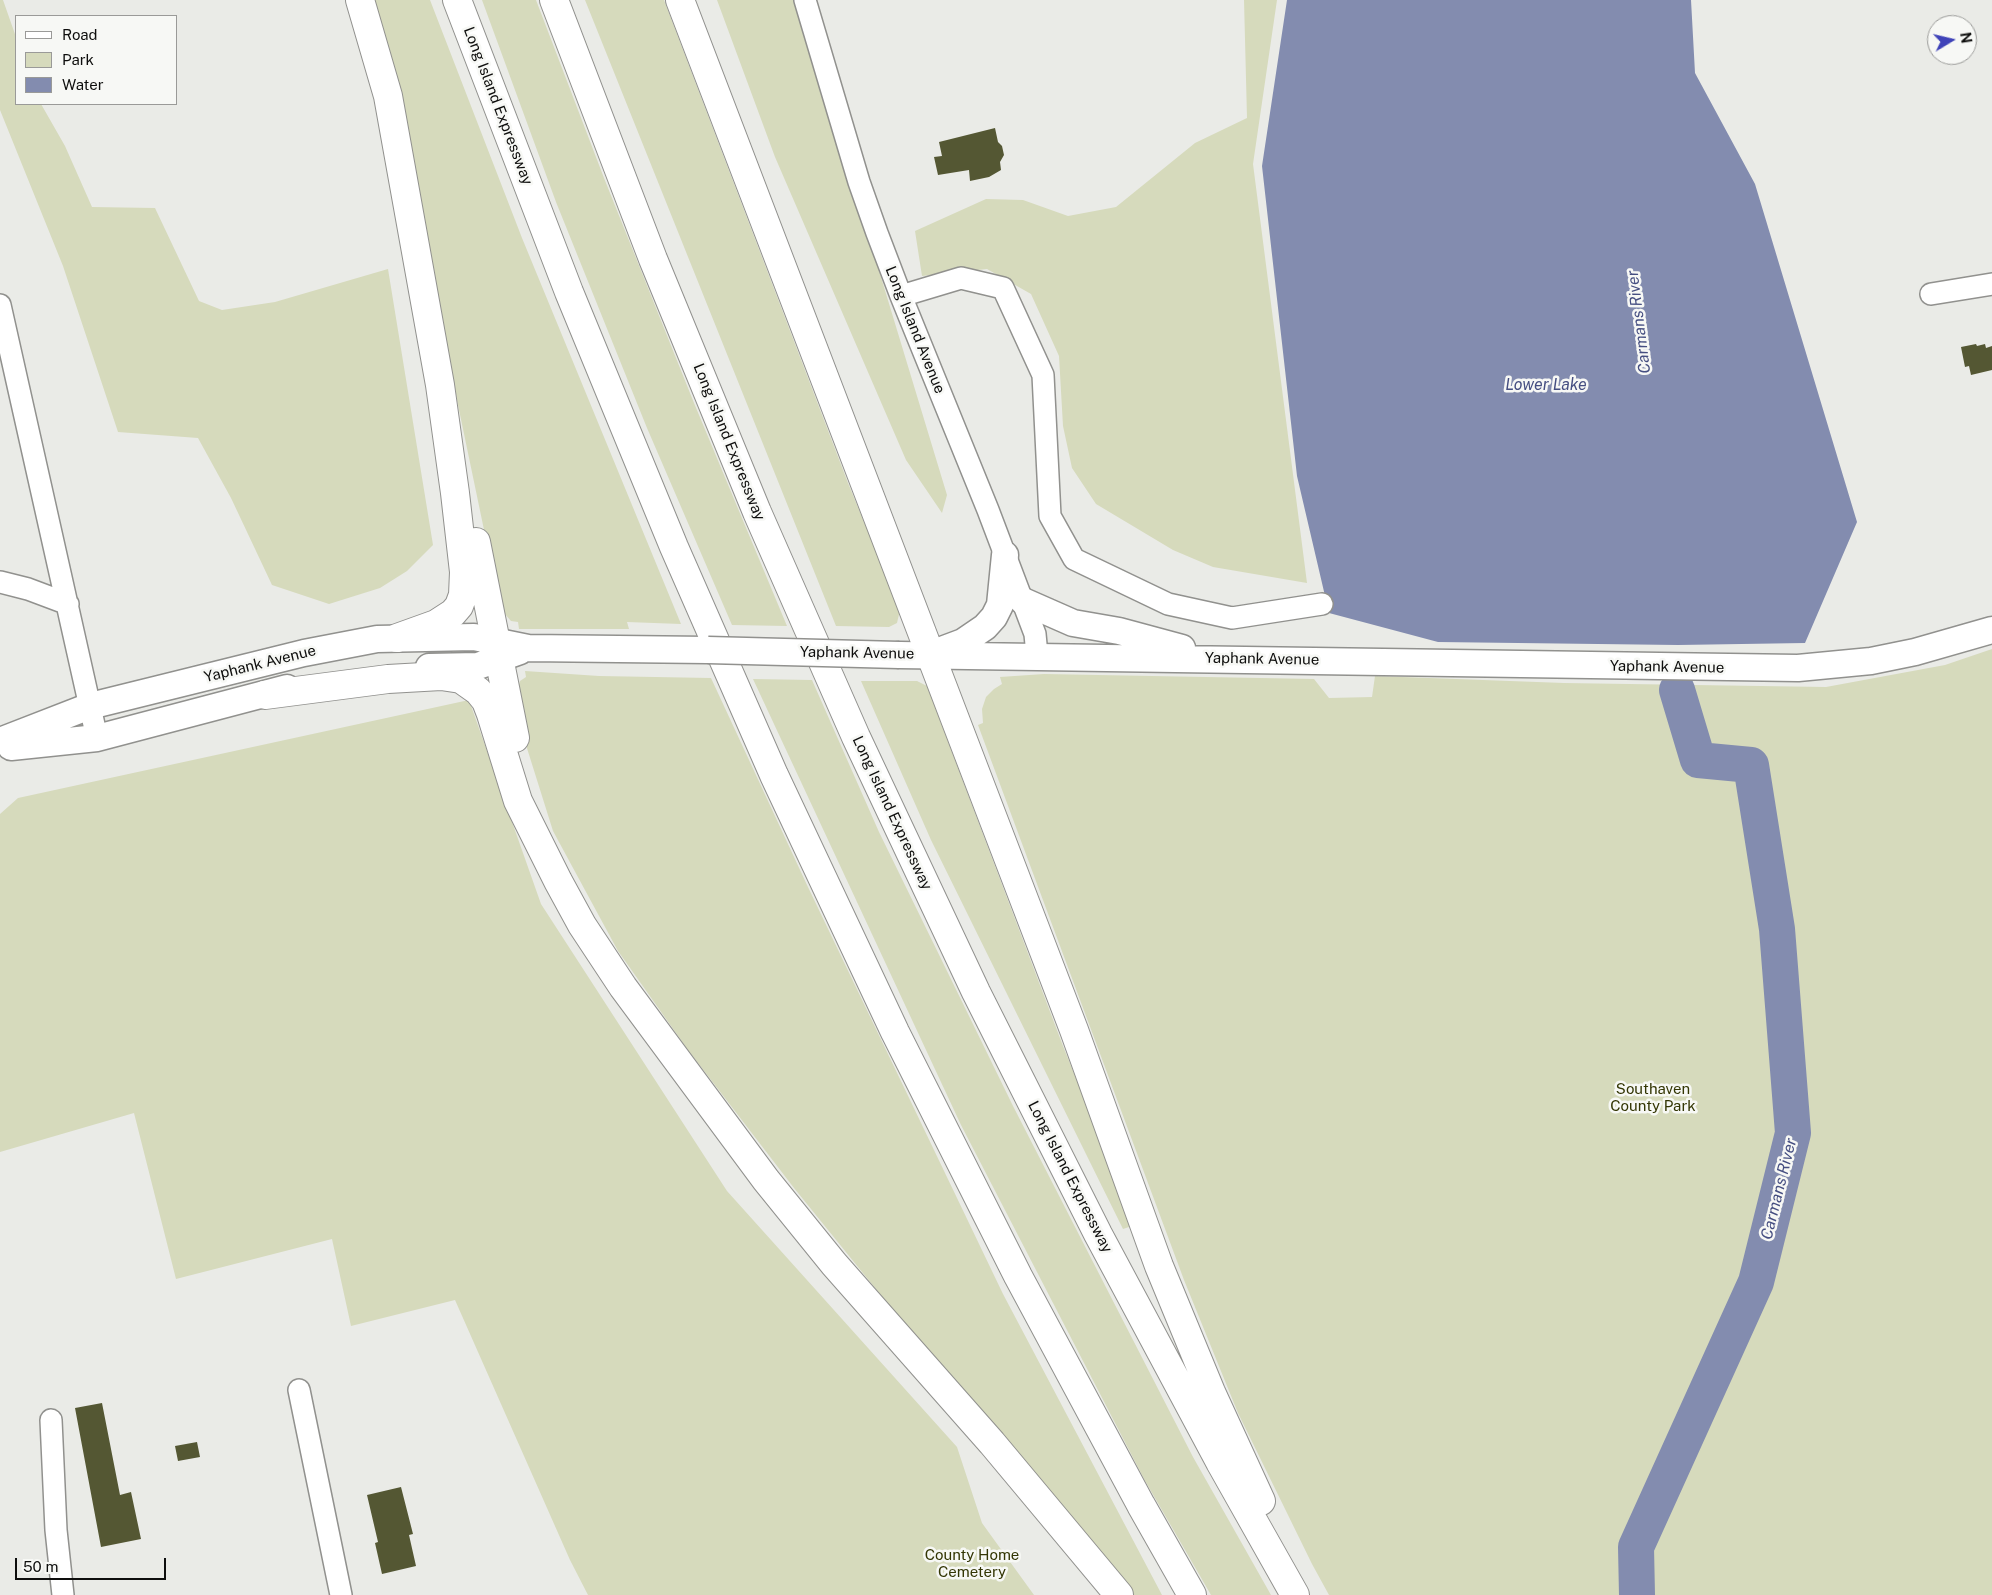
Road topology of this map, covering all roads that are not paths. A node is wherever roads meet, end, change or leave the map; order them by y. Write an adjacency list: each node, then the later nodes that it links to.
1 (360, 0): 10 (highway)
2 (458, 0): 33 (highway, Long Island Expressway)
3 (554, 0): 34 (highway, Long Island Expressway)
4 (680, 0): 19 (highway)
5 (804, 0): 8 (street, Long Island Avenue)
6 (1992, 284): 7 (street)
7 (1931, 294)
8 (900, 296): 11 (street, Long Island Avenue); 15 (street)
9 (0, 305): 14 (street)
10 (440, 385): 17 (highway); 18 (highway)
11 (1005, 555): 13 (street, Long Island Avenue); 19 (main road)
12 (0, 582): 14 (street)
13 (1023, 600): 20 (street, Long Island Avenue); 21 (main road)
14 (68, 604): 23 (street)
15 (1322, 604)
16 (1992, 630): 21 (main road, Yaphank Avenue)
17 (397, 638): 18 (main road, Yaphank Avenue); 23 (main road, Yaphank Avenue)
18 (497, 649): 19 (main road, Yaphank Avenue, bridge); 22 (main road, Yaphank Avenue); 27 (highway)
19 (931, 655): 20 (main road, Yaphank Avenue); 35 (highway)
20 (1037, 656): 21 (main road, Yaphank Avenue)
21 (1221, 658)
22 (266, 695): 24 (main road, Yaphank Avenue); 27 (highway)
23 (90, 706): 24 (street); 25 (main road, Yaphank Avenue)
24 (97, 738): 26 (main road, Yaphank Avenue)
25 (0, 741)
26 (0, 748)
27 (558, 881): 32 (highway)
28 (298, 1390): 31 (street)
29 (51, 1420): 30 (street)
30 (63, 1595)
31 (341, 1595)
32 (1119, 1595)
33 (1192, 1595)
34 (1295, 1595)
35 (1304, 1595)

